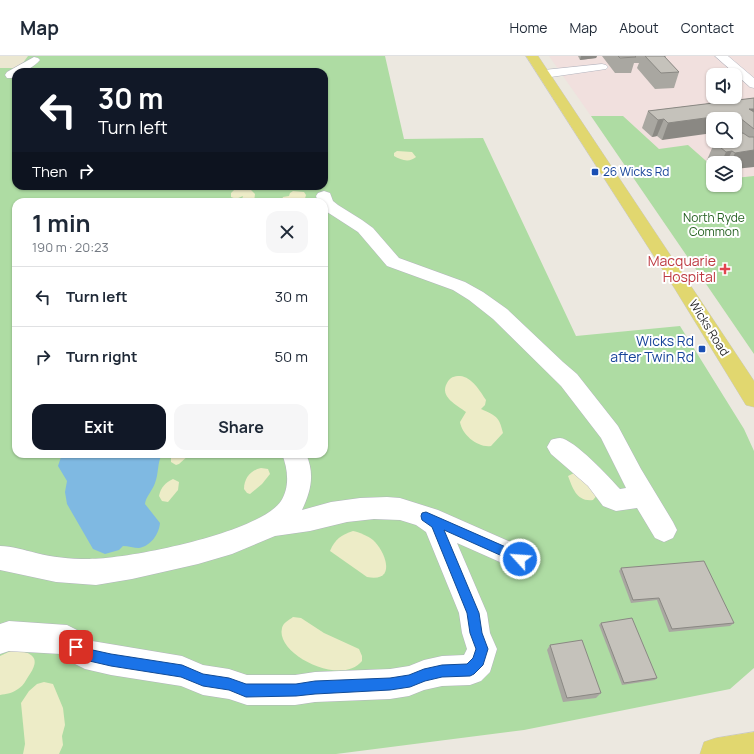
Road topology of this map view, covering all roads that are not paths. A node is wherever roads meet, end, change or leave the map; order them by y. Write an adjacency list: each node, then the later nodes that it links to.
1 (532, 56): 6 (main road, Wicks Road)
2 (721, 56): 7 (lane)
3 (34, 61): 5 (lane)
4 (602, 67): 6 (lane)
5 (22, 68)
6 (544, 74): 9 (main road, Wicks Road)
7 (754, 84)
8 (328, 205): 12 (lane)
9 (754, 399)
10 (558, 447): 12 (lane)
11 (295, 458): 14 (lane)
12 (643, 496): 15 (lane)
13 (426, 516): 14 (lane); 17 (lane); 18 (lane)
14 (268, 526): 16 (lane)
15 (664, 530)
16 (0, 558)
17 (520, 559)
18 (0, 639)

